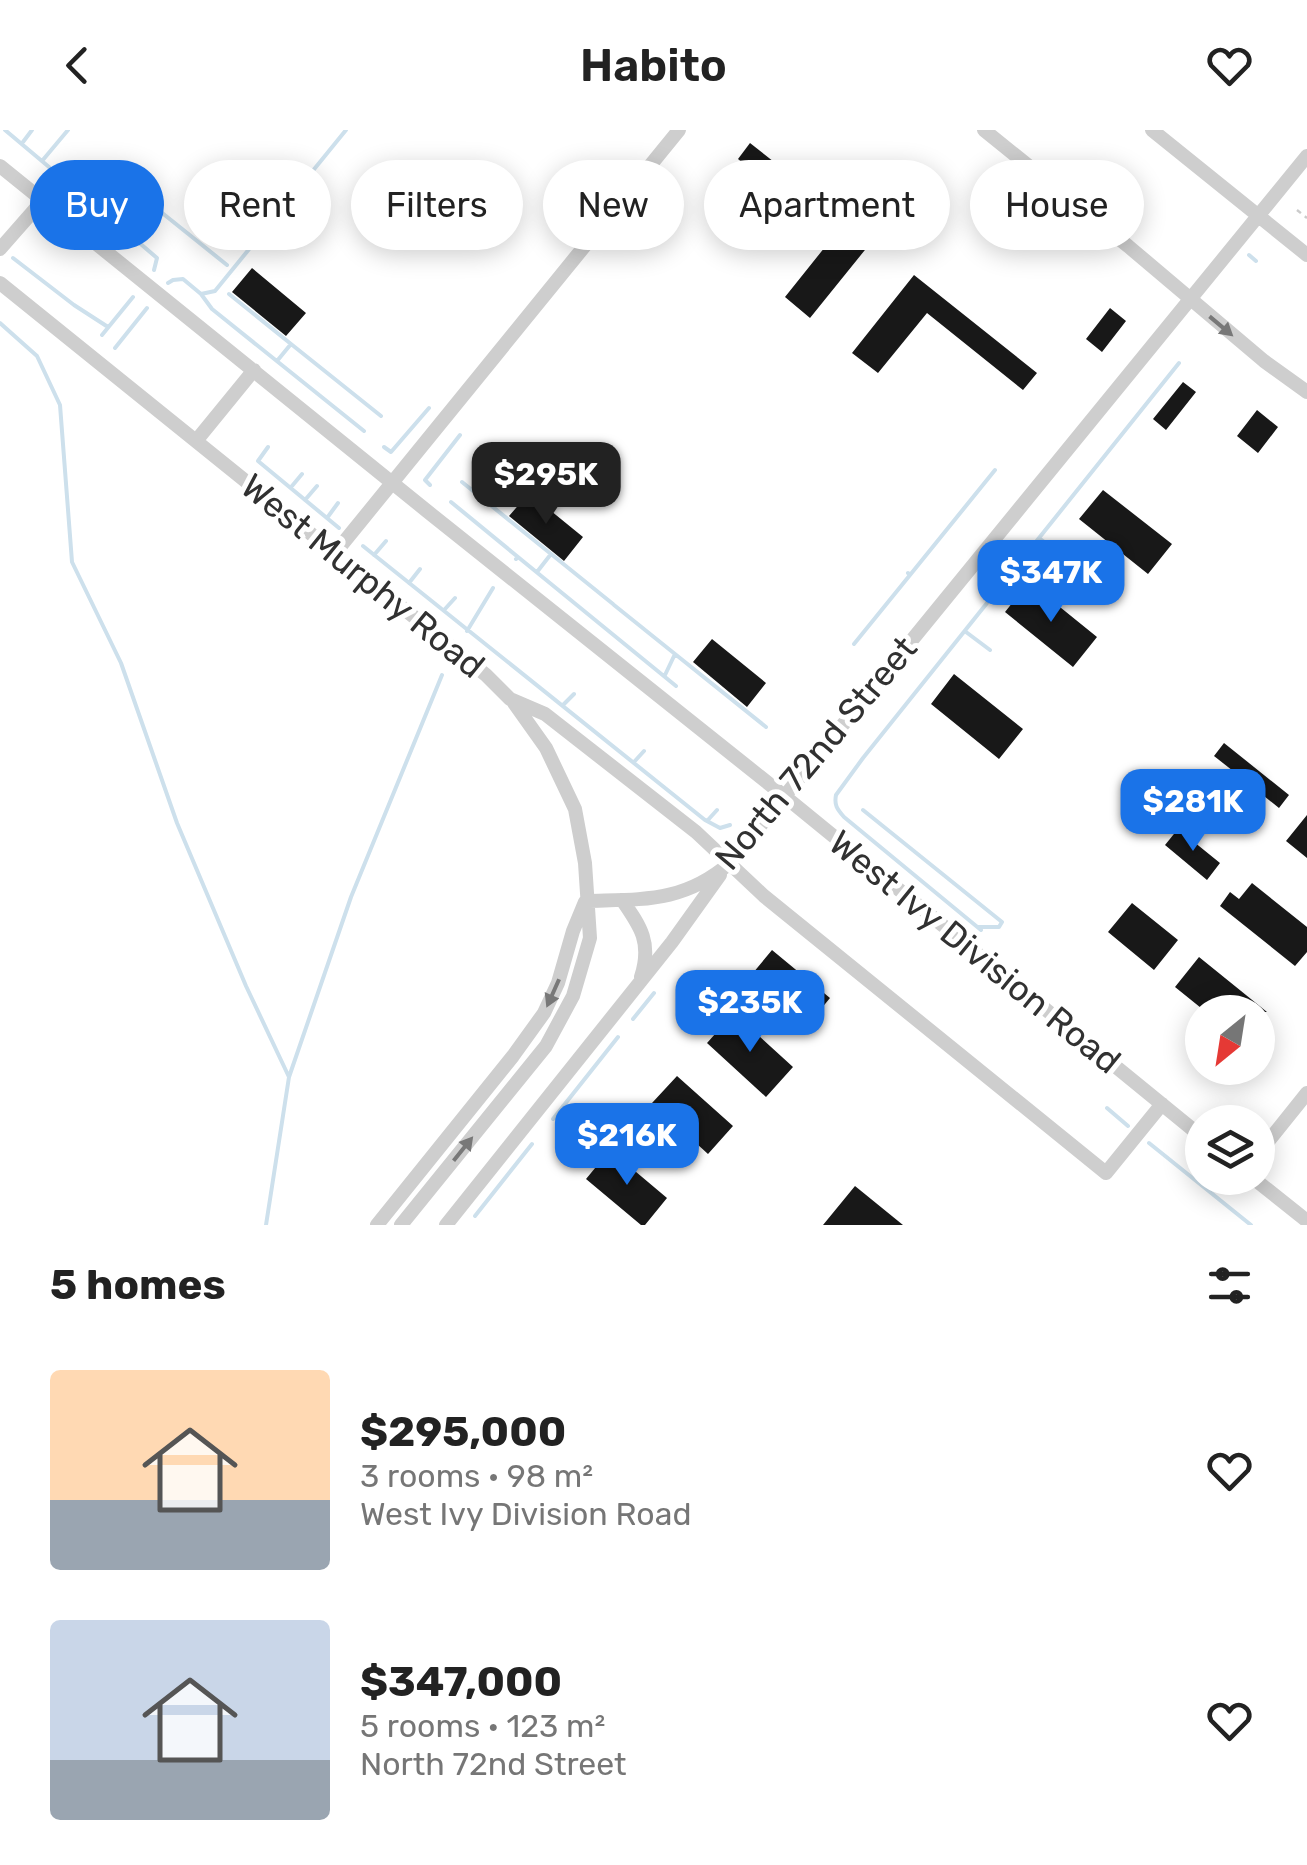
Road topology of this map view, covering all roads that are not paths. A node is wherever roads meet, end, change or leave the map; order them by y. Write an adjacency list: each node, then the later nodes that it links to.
1 (679, 130): 17 (street)
2 (984, 130): 13 (street)
3 (1152, 130): 8 (street)
4 (1307, 156): 8 (street, North 72nd Street)
5 (0, 166): 6 (street, West Ivy Division Road)
6 (30, 190)
7 (30, 215): 9 (street)
8 (1260, 217): 11 (street); 13 (street, North 72nd Street)
9 (0, 249)
10 (105, 250): 14 (street, West Ivy Division Road)
11 (1307, 255)
12 (0, 283): 16 (street, West Murphy Road)
13 (1191, 298): 15 (street, one-way to 15); 20 (street, North 72nd Street)
14 (254, 370): 16 (street); 17 (street, West Ivy Division Road)
15 (1307, 392)
16 (196, 441): 18 (street, West Murphy Road)
17 (392, 483): 18 (street); 20 (street, West Ivy Division Road)
18 (335, 553): 19 (street, West Murphy Road)
19 (510, 699): 21 (street, West Murphy Road); 23 (street)
20 (783, 795): 21 (street, North 72nd Street); 26 (street, West Ivy Division Road)
21 (730, 862): 22 (street, North 72nd Street); 24 (street); 26 (street, West Murphy Road)
22 (622, 900): 23 (street, North 72nd Street); 24 (street)
23 (586, 901): 31 (street, one-way to 31); 32 (street, one-way to 23)
24 (638, 984): 33 (street)
25 (1307, 1093): 28 (street)
26 (1162, 1104): 27 (street, West Ivy Division Road)
27 (1185, 1122)
28 (1275, 1133)
29 (1275, 1195): 30 (street)
30 (1307, 1221)
31 (377, 1225)
32 (401, 1225)
33 (446, 1225)

